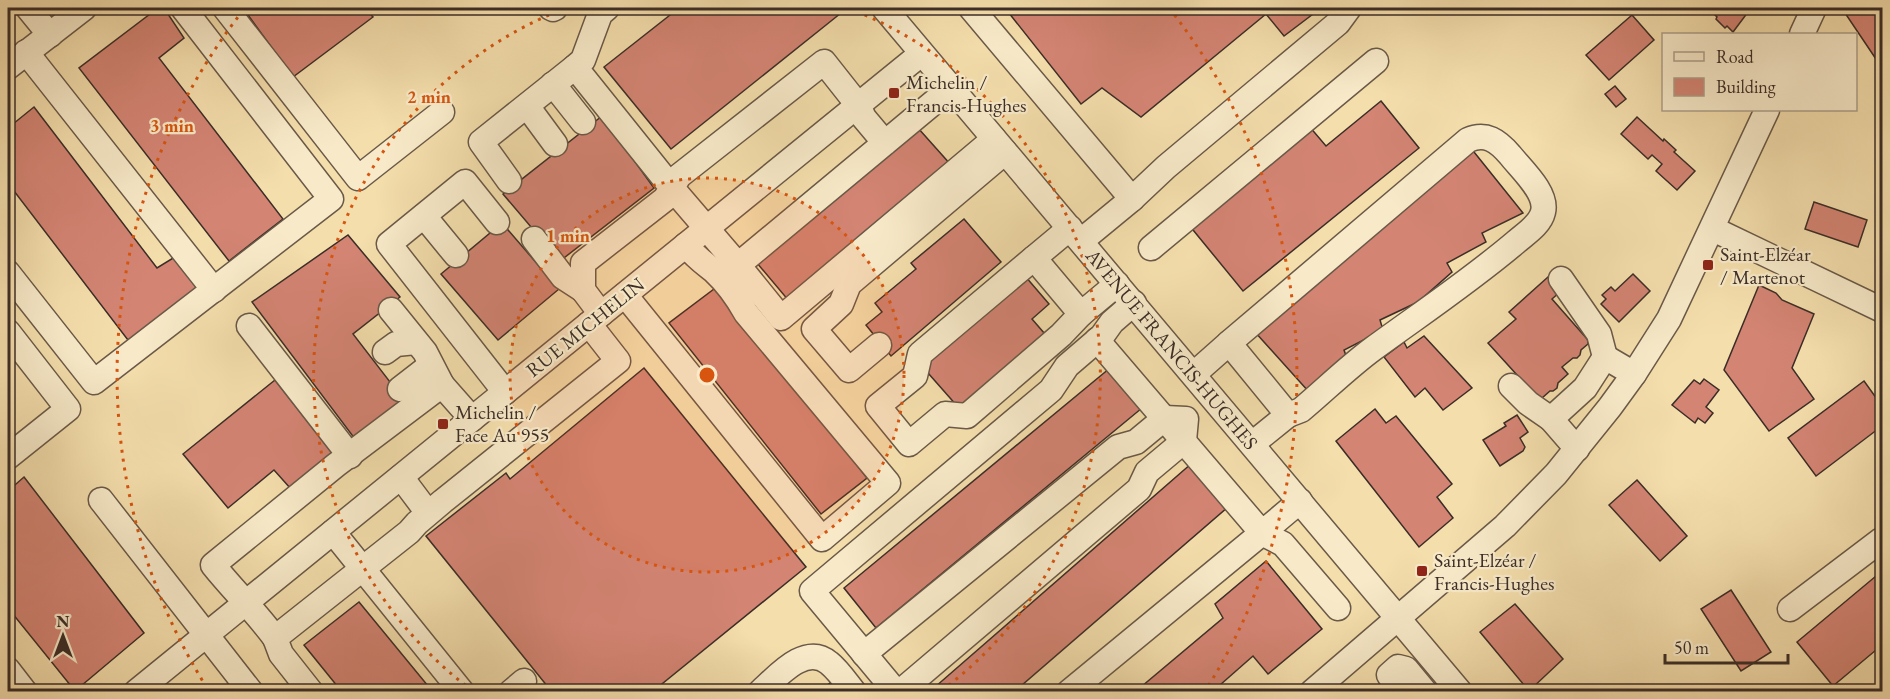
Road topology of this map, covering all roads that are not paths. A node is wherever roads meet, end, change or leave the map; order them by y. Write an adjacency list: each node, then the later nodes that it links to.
1 (28, 8): 11 (street)
2 (84, 8): 11 (street)
3 (183, 8): 43 (street)
4 (225, 8): 21 (street)
5 (884, 8): 12 (street, AVENUE FRANCIS-HUGHES)
6 (971, 8): 28 (street)
7 (1349, 8): 28 (street)
8 (1814, 8): 10 (street)
9 (601, 10): 15 (street)
10 (1802, 33)
11 (50, 35): 13 (street)
12 (921, 54): 17 (street, AVENUE FRANCIS-HUGHES); 18 (street, RUE MICHELIN)
13 (14, 60): 43 (street)
14 (1376, 61): 36 (street)
15 (575, 67): 16 (street); 27 (street)
16 (553, 84): 19 (street); 22 (street)
17 (951, 88): 23 (street); 25 (street, AVENUE FRANCIS-HUGHES)
18 (858, 105): 23 (street); 27 (street); 31 (street, RUE MICHELIN)
19 (527, 106): 24 (street); 26 (street)
20 (1767, 111): 32 (street)
21 (442, 112)
22 (583, 122)
23 (885, 143): 39 (street)
24 (555, 144)
25 (1000, 146): 33 (street, AVENUE FRANCIS-HUGHES); 39 (street); 56 (street)
26 (509, 181)
27 (672, 188): 31 (street); 44 (street)
28 (1132, 199): 33 (street)
29 (424, 216): 30 (street); 37 (street); 64 (street)
30 (497, 222)
31 (706, 229): 35 (street, RUE MICHELIN); 39 (street)
32 (1713, 229): 48 (street); 61 (street)
33 (1075, 235): 38 (street); 42 (street, AVENUE FRANCIS-HUGHES)
34 (534, 239): 44 (street)
35 (686, 245): 45 (street, RUE MICHELIN); 45 (street)
36 (1151, 248)
37 (456, 255)
38 (1034, 258): 49 (street); 49 (street)
39 (738, 266)
40 (8, 273): 43 (street)
41 (1561, 279): 58 (street)
42 (1117, 284): 46 (street, AVENUE FRANCIS-HUGHES); 49 (street)
43 (214, 290)
44 (583, 290): 50 (street)
45 (625, 295): 50 (street, RUE MICHELIN)
46 (1134, 303): 53 (street); 59 (street, AVENUE FRANCIS-HUGHES)
47 (391, 310): 54 (street)
48 (1882, 310)
49 (1081, 314)
50 (595, 319): 64 (street, RUE MICHELIN); 77 (street)
51 (249, 326): 72 (street)
52 (8, 332): 73 (street)
53 (1097, 340): 69 (street); 88 (street)
54 (416, 342): 57 (street); 60 (street)
55 (1229, 343): 59 (street); 66 (street); 66 (street)
56 (879, 345)
57 (385, 352)
58 (1605, 357): 61 (street); 68 (street)
59 (1194, 374): 65 (street, AVENUE FRANCIS-HUGHES)
60 (436, 375): 63 (street); 67 (street); 72 (street)
61 (1634, 375): 71 (street)
62 (1510, 386): 68 (street)
63 (400, 389)
64 (505, 392): 67 (street, RUE MICHELIN)
65 (1213, 397): 69 (street); 70 (street, AVENUE FRANCIS-HUGHES)
66 (1288, 415): 70 (street)
67 (472, 419): 74 (street, RUE MICHELIN)
68 (1551, 419): 71 (street)
69 (1178, 426): 79 (street); 88 (street); 97 (street)
70 (1252, 444): 76 (street, AVENUE FRANCIS-HUGHES)
71 (1577, 449): 85 (street)
72 (350, 456): 82 (street)
73 (8, 457)
74 (401, 477): 77 (street); 78 (street, RUE MICHELIN)
75 (101, 500): 86 (street)
76 (1300, 501): 79 (street); 85 (street, AVENUE FRANCIS-HUGHES)
77 (428, 513): 81 (street)
78 (333, 532): 81 (street); 82 (street, RUE MICHELIN)
79 (1262, 533): 83 (street); 98 (street)
80 (1882, 540): 84 (street)
81 (362, 570): 87 (street); 94 (street)
82 (246, 603): 86 (street, RUE MICHELIN); 87 (street)
83 (1338, 608)
84 (1791, 609)
85 (1398, 617): 99 (street); 102 (street, AVENUE FRANCIS-HUGHES)
86 (207, 635): 91 (street, RUE MICHELIN); 92 (street)
87 (276, 638): 93 (street)
88 (864, 654): 97 (street)
89 (8, 670): 90 (street)
90 (24, 692)
91 (136, 692)
92 (251, 692)
93 (311, 692)
94 (462, 692)
95 (760, 692): 96 (street)
96 (854, 692)
97 (898, 692)
98 (1069, 692)
99 (1312, 692)
100 (1402, 692): 101 (street)
101 (1425, 692)
102 (1460, 692)

